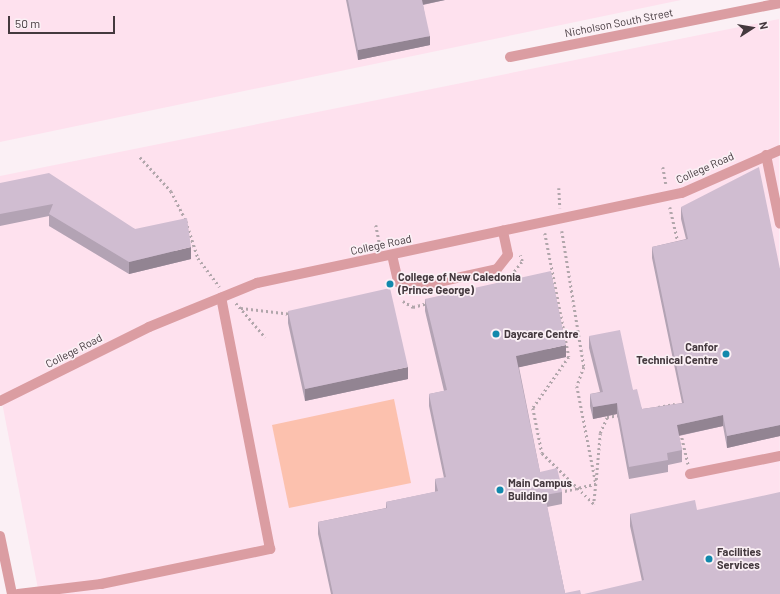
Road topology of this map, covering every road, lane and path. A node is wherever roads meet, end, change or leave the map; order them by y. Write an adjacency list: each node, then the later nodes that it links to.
1 (780, 3): 2 (street, Nicholson South Street)
2 (510, 56)
3 (780, 150): 4 (street, College Road)
4 (766, 155): 7 (street, College Road); 8 (street)
5 (140, 157): 14 (path)
6 (663, 167): 7 (path)
7 (668, 196): 10 (street, College Road); 12 (path)
8 (780, 224)
9 (562, 227): 25 (path)
10 (503, 231): 13 (street, College Road); 13 (street)
11 (545, 231): 25 (path)
12 (678, 245)
13 (392, 254): 14 (street, College Road)
14 (224, 296): 15 (path); 18 (street, College Road); 29 (street)
15 (241, 308): 16 (path); 17 (path)
16 (299, 313)
17 (265, 337)
18 (0, 401)
19 (652, 408): 20 (path)
20 (677, 411)
21 (622, 414): 25 (path)
22 (680, 427): 24 (path)
23 (780, 456): 24 (street)
24 (690, 474)
25 (596, 484): 26 (path, bridge)
26 (560, 492)
27 (0, 536): 28 (street)
28 (12, 594)
29 (18, 594)

